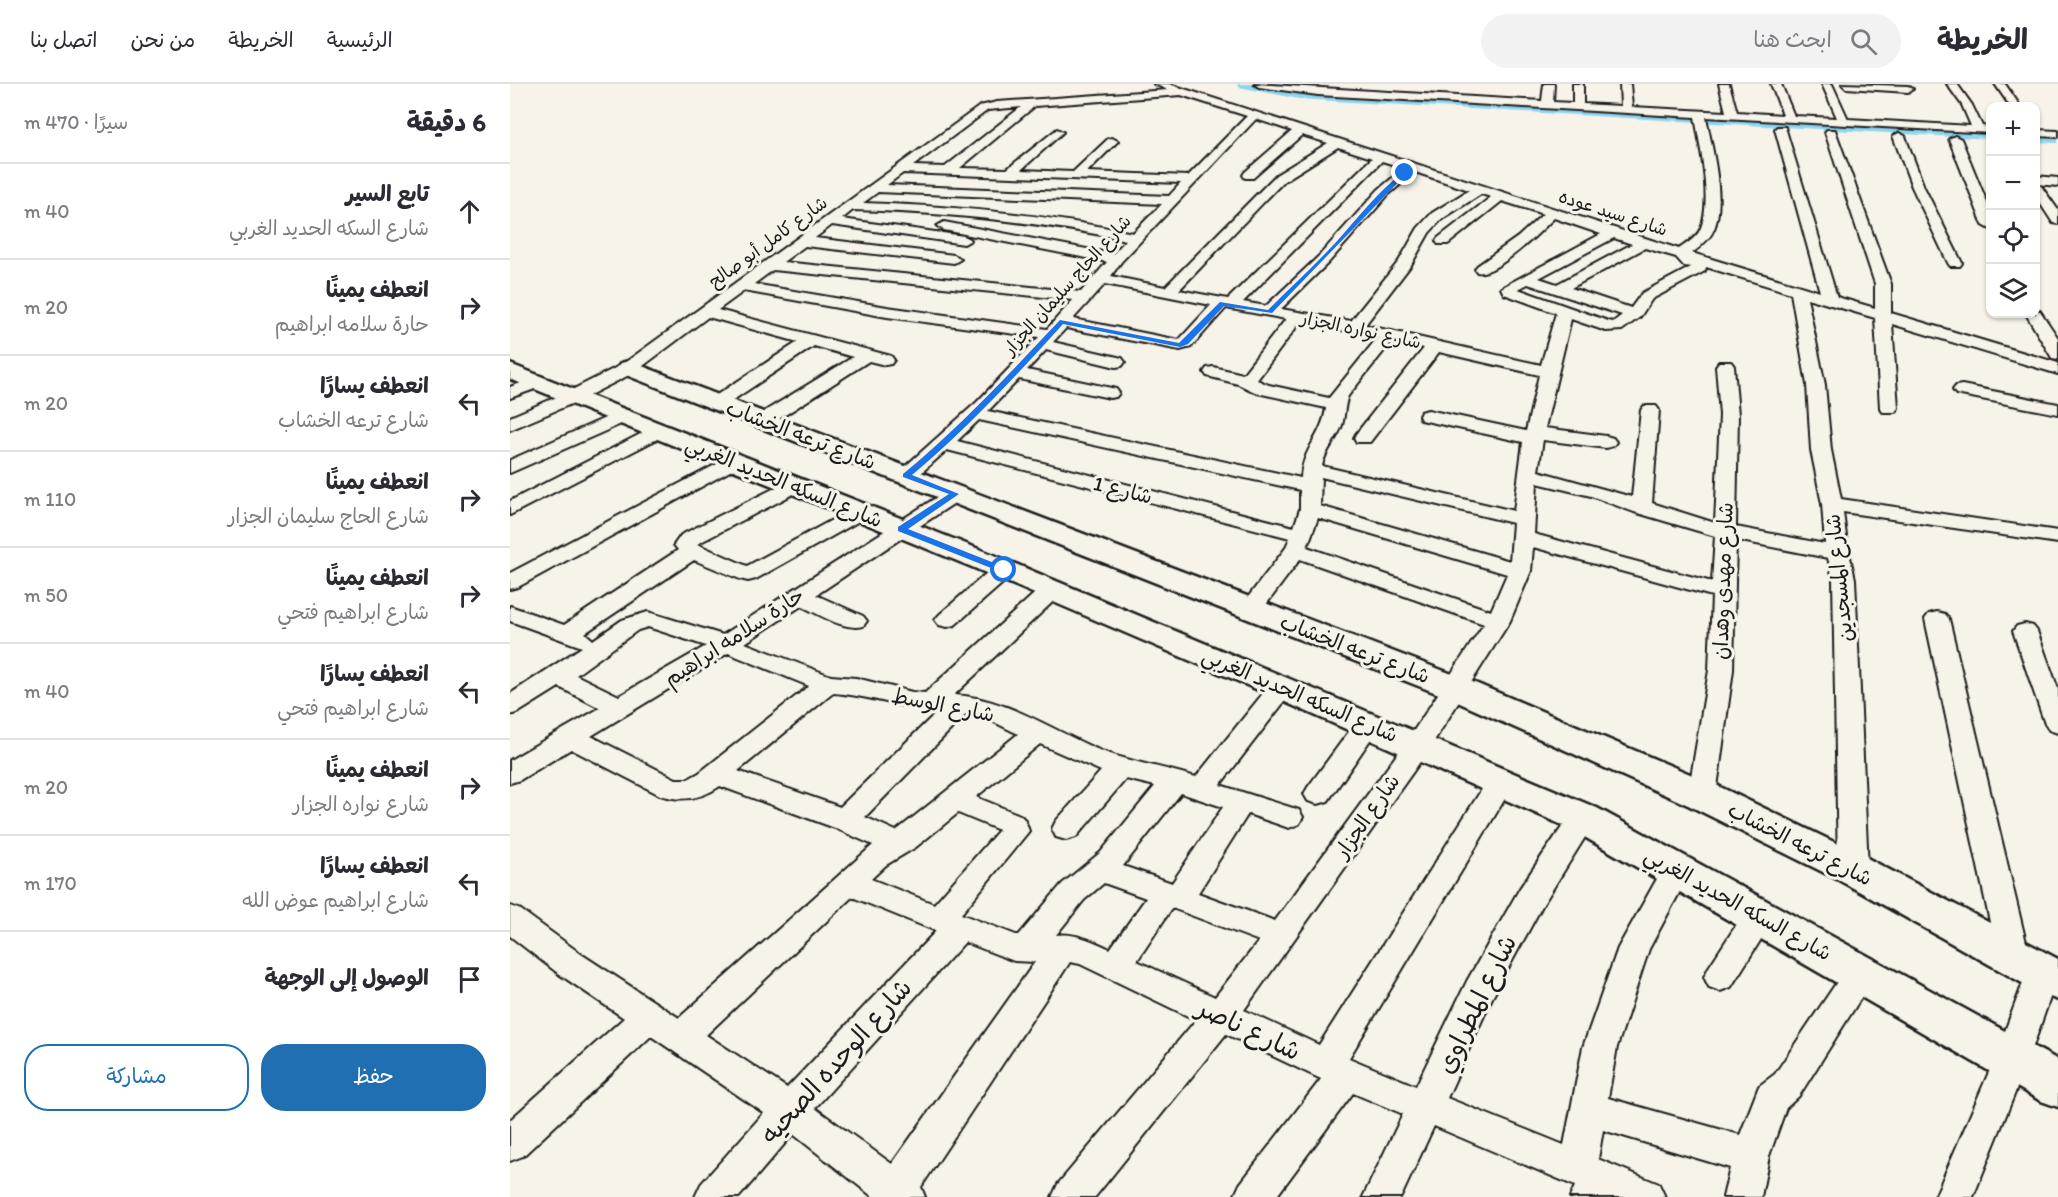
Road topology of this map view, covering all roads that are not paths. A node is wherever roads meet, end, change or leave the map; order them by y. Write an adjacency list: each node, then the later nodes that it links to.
1 (1159, 84): 18 (street, شارع سيد عوده)
2 (1259, 84): 15 (street)
3 (1363, 84): 19 (street)
4 (1407, 84): 20 (street)
5 (1430, 84): 22 (street)
6 (1549, 84): 25 (street)
7 (1578, 84): 26 (street)
8 (1625, 84): 27 (street)
9 (1724, 84): 30 (street)
10 (1776, 84): 33 (street)
11 (1827, 84): 32 (street)
12 (1952, 84): 34 (street)
13 (2000, 84): 23 (street)
14 (1846, 85): 17 (street)
15 (1278, 86): 16 (street)
16 (1307, 88): 19 (street)
17 (1908, 91)
18 (1182, 93): 24 (street); 29 (street, شارع سيد عوده)
19 (1356, 95): 20 (street)
20 (1401, 97): 22 (street)
21 (1674, 98): 28 (street)
22 (1425, 99): 25 (street)
23 (2012, 102)
24 (1032, 103): 50 (street, شارع كامل أبو صالح); 51 (street)
25 (1547, 105): 26 (street)
26 (1578, 107): 27 (street)
27 (1627, 110): 28 (street)
28 (1677, 113): 31 (street)
29 (1253, 116): 36 (street, شارع سيد عوده); 55 (street, شارع الحاج سليمان الجزار)
30 (1732, 116): 31 (street); 33 (street)
31 (1701, 119): 33 (street); 75 (street)
32 (1844, 122): 33 (street); 34 (street)
33 (1785, 124): 38 (street); 88 (street)
34 (1978, 129): 35 (street)
35 (1986, 130)
36 (1299, 131): 45 (street, شارع سيد عوده); 53 (street)
37 (1057, 132): 52 (street)
38 (1831, 132): 41 (street); 94 (street)
39 (2040, 133): 40 (street)
40 (2058, 134)
41 (1899, 136): 42 (street); 78 (street)
42 (1955, 139): 44 (street); 65 (street)
43 (1112, 141): 54 (street)
44 (1986, 141)
45 (1336, 143): 48 (street, شارع سيد عوده); 85 (street)
46 (2040, 143): 47 (street)
47 (2058, 145)
48 (1379, 157): 49 (street, شارع سيد عوده); 90 (street)
49 (1413, 168): 59 (street, شارع سيد عوده); 92 (street)
50 (900, 169): 51 (street); 58 (street, شارع كامل أبو صالح)
51 (948, 171): 52 (street)
52 (1010, 173): 54 (street)
53 (1249, 175)
54 (1076, 176): 55 (street)
55 (1191, 180): 62 (street, شارع الحاج سليمان الجزار)
56 (2040, 180): 57 (street)
57 (2058, 182)
58 (874, 189): 62 (street); 63 (street, شارع كامل أبو صالح)
59 (1479, 189): 61 (street, شارع سيد عوده); 97 (street)
60 (2040, 195): 67 (street)
61 (1500, 196): 64 (street, شارع سيد عوده); 73 (street)
62 (1172, 200): 70 (street, شارع الحاج سليمان الجزار)
63 (850, 206): 66 (street, شارع كامل أبو صالح); 70 (street)
64 (1552, 213): 69 (street, شارع سيد عوده); 81 (street)
65 (1986, 215)
66 (830, 220): 71 (street, شارع كامل أبو صالح); 72 (street)
67 (2058, 220)
68 (944, 226): 77 (street)
69 (1613, 233): 74 (street, شارع سيد عوده); 83 (street)
70 (1136, 238): 77 (street, شارع الحاج سليمان الجزار)
71 (802, 241): 76 (street); 79 (street, شارع كامل أبو صالح)
72 (971, 241)
73 (1443, 241)
74 (1644, 243): 75 (street, شارع سيد عوده); 89 (street)
75 (1681, 254): 80 (street); 86 (street, شارع سيد عوده)
76 (954, 259)
77 (1116, 259): 82 (street, شارع الحاج سليمان الجزار)
78 (1955, 263)
79 (770, 265): 84 (street, شارع كامل أبو صالح); 87 (street)
80 (1700, 268): 86 (street); 93 (street)
81 (1482, 269)
82 (1101, 279): 85 (street, شارع نواره الجزار); 87 (street, شارع الحاج سليمان الجزار)
83 (1527, 279): 89 (street); 89 (street)
84 (741, 286): 91 (street, شارع كامل أبو صالح); 98 (street)
85 (1168, 293): 90 (street, شارع نواره الجزار)
86 (1799, 295): 88 (street, شارع سيد عوده); 139 (street, شارع المسجدين)
87 (1085, 297): 98 (street, شارع الحاج سليمان الجزار)
88 (1830, 299): 94 (street, شارع سيد عوده)
89 (1562, 300): 93 (street); 93 (street); 110 (street, شارع الجزار)
90 (1227, 304): 92 (street, شارع نواره الجزار); 98 (street)
91 (706, 312): 100 (street); 107 (street, شارع كامل أبو صالح)
92 (1269, 312): 95 (street, شارع نواره الجزار)
93 (1634, 314)
94 (1883, 314): 108 (street, شارع سيد عوده); 119 (street)
95 (1296, 316): 97 (street, شارع نواره الجزار); 112 (street)
96 (2037, 318): 102 (street)
97 (1355, 327): 99 (street, شارع نواره الجزار)
98 (1051, 333): 105 (street); 111 (street, شارع الحاج سليمان الجزار)
99 (1388, 334): 101 (street, شارع نواره الجزار); 118 (street)
100 (812, 340): 103 (street); 117 (street)
101 (1435, 345): 110 (street, شارع نواره الجزار); 129 (street)
102 (2058, 354)
103 (867, 355): 104 (street); 125 (street)
104 (885, 360)
105 (1116, 362)
106 (1725, 366): 146 (street, شارع مهدى وهدان)
107 (629, 368): 116 (street, شارع كامل أبو صالح); 117 (street, شارع ترعه الخشاب)
108 (2058, 369)
109 (1213, 372): 112 (street)
110 (1548, 372): 128 (street, شارع الجزار)
111 (1014, 373): 115 (street); 122 (street, شارع الحاج سليمان الجزار)
112 (1247, 381): 118 (street)
113 (519, 382): 116 (street, شارع السكه الحديد الغربي)
114 (1962, 390): 120 (street)
115 (1110, 393)
116 (572, 397): 124 (street, شارع السكه الحديد الغربي); 126 (street, شارع كامل أبو صالح)
117 (718, 402): 125 (street, شارع ترعه الخشاب)
118 (1335, 405): 136 (street)
119 (1889, 408)
120 (2058, 409)
121 (1650, 410): 140 (street)
122 (976, 414): 131 (street, شارع الحاج سليمان الجزار); 136 (street)
123 (1428, 416): 128 (street)
124 (621, 417): 127 (street, شارع السكه الحديد الغربي); 133 (street)
125 (764, 420): 134 (street, شارع ترعه الخشاب)
126 (510, 424)
127 (658, 431): 132 (street, شارع السكه الحديد الغربي); 141 (street)
128 (1535, 436): 130 (street); 135 (street, شارع الجزار)
129 (1363, 438)
130 (1606, 442)
131 (945, 444): 134 (street, شارع الحاج سليمان الجزار); 148 (street, شارع 1)
132 (734, 461): 137 (street, شارع السكه الحديد الغربي); 153 (street)
133 (510, 467)
134 (906, 476): 138 (street, شارع ترعه الخشاب)
135 (1528, 476): 140 (street); 145 (street, شارع الجزار)
136 (1312, 478): 142 (street); 145 (street)
137 (794, 486): 143 (street, شارع السكه الحديد الغربي); 149 (street)
138 (955, 494): 144 (street, حارة سلامه ابراهيم); 157 (street, شارع ترعه الخشاب)
139 (1832, 504): 147 (street); 150 (street, شارع المسجدين)
140 (1641, 508): 146 (street)
141 (510, 509)
142 (1310, 509): 148 (street); 152 (street)
143 (861, 512): 144 (street, شارع السكه الحديد الغربي); 149 (street)
144 (901, 529): 151 (street, شارع السكه الحديد الغربي); 156 (street, حارة سلامه ابراهيم)
145 (1524, 529): 152 (street, شارع الجزار); 155 (street)
146 (1725, 532): 150 (street); 155 (street, شارع مهدى وهدان)
147 (2058, 537)
148 (1299, 543): 157 (street); 162 (street, شارع 1)
149 (692, 551): 164 (street)
150 (1837, 553): 196 (street, شارع المسجدين)
151 (1004, 570): 154 (street, شارع السكه الحديد الغربي); 160 (street)
152 (1520, 571): 162 (street, شارع الجزار)
153 (510, 582)
154 (1052, 590): 169 (street, شارع السكه الحديد الغربي); 171 (street)
155 (1723, 592): 186 (street, شارع مهدى وهدان)
156 (798, 596): 161 (street); 165 (street, حارة سلامه ابراهيم)
157 (1251, 609): 170 (street, شارع ترعه الخشاب)
158 (510, 613): 164 (street)
159 (1937, 619): 205 (street)
160 (947, 620)
161 (855, 621)
162 (1498, 621): 170 (street, شارع الجزار)
163 (2025, 632): 176 (street)
164 (567, 634): 166 (street)
165 (726, 644): 166 (street, شارع الوسط); 168 (street, شارع الوسط); 174 (street, حارة سلامه ابراهيم)
166 (600, 647): 167 (street, شارع الوسط)
167 (558, 676): 173 (street, شارع الوسط); 174 (street)
168 (828, 684): 171 (street, شارع الوسط); 182 (street)
169 (1282, 687): 175 (street, شارع السكه الحديد الغربي); 184 (street)
170 (1456, 688): 179 (street, شارع الجزار); 186 (street, شارع ترعه الخشاب)
171 (930, 703): 172 (street, شارع الوسط)
172 (961, 704): 177 (street, شارع الوسط); 191 (street)
173 (510, 706)
174 (621, 708): 178 (street, حارة سلامه ابراهيم)
175 (1368, 724): 179 (street, شارع السكه الحديد الغربي); 185 (street)
176 (2058, 724)
177 (1038, 732): 180 (street, شارع الوسط); 187 (street)
178 (572, 738): 181 (street, حارة سلامه ابراهيم); 182 (street)
179 (1418, 745): 183 (street, شارع السكه الحديد الغربي); 202 (street, شارع الجزار)
180 (1120, 768): 184 (street, شارع الوسط); 192 (street)
181 (510, 773)
182 (717, 774): 191 (street)
183 (1501, 782): 190 (street, شارع السكه الحديد الغربي); 214 (street)
184 (1188, 785): 188 (street, شارع الوسط); 194 (street)
185 (1318, 794)
186 (1702, 795): 196 (street, شارع ترعه الخشاب)
187 (955, 800): 193 (street); 201 (street, شارع الوحده الصحيه)
188 (1241, 802): 189 (street, شارع الوسط); 198 (street)
189 (1289, 817)
190 (1583, 818): 195 (street, شارع السكه الحديد الغربي); 216 (street, شارع المطراوي)
191 (845, 820): 193 (street)
192 (1066, 829)
193 (898, 844): 197 (street)
194 (1100, 869): 198 (street); 204 (street)
195 (1677, 869): 199 (street, شارع السكه الحديد الغربي); 217 (street)
196 (1853, 869): 205 (street, شارع ترعه الخشاب)
197 (848, 883): 201 (street, شارع ناصر); 212 (street)
198 (1172, 896): 202 (street); 206 (street)
199 (1759, 916): 207 (street, شارع السكه الحديد الغربي); 209 (street)
200 (510, 919): 211 (street)
201 (949, 923): 204 (street, شارع ناصر); 218 (street, شارع الوحده الصحيه)
202 (1281, 936): 210 (street, شارع الجزار)
203 (1063, 947): 204 (street, شارع ناصر); 206 (street, شارع ناصر); 222 (street)
204 (1026, 950)
205 (2013, 955): 208 (street, شارع ترعه الخشاب)
206 (1116, 966): 210 (street, شارع ناصر)
207 (1860, 974): 213 (street, شارع السكه الحديد الغربي); 220 (street)
208 (2051, 976): 213 (street)
209 (1720, 977)
210 (1221, 1015): 214 (street, شارع ناصر); 224 (street, شارع الجزار)
211 (649, 1016): 212 (street); 219 (street)
212 (680, 1038): 218 (street)
213 (2012, 1058): 215 (street, شارع السكه الحديد الغربي); 229 (street)
214 (1336, 1069): 216 (street, شارع ناصر); 225 (street)
215 (2058, 1085)
216 (1427, 1105): 221 (street, شارع ناصر); 226 (street, شارع المطراوي)
217 (1588, 1109): 220 (street); 221 (street)
218 (790, 1110): 222 (street); 223 (street, شارع الوحده الصحيه)
219 (510, 1144)
220 (1751, 1156): 228 (street)
221 (1589, 1181): 227 (street, شارع ناصر)
222 (898, 1195)
223 (714, 1197)
224 (1071, 1197)
225 (1253, 1197)
226 (1382, 1197)
227 (1646, 1197)
228 (1742, 1197)
229 (1954, 1197)

